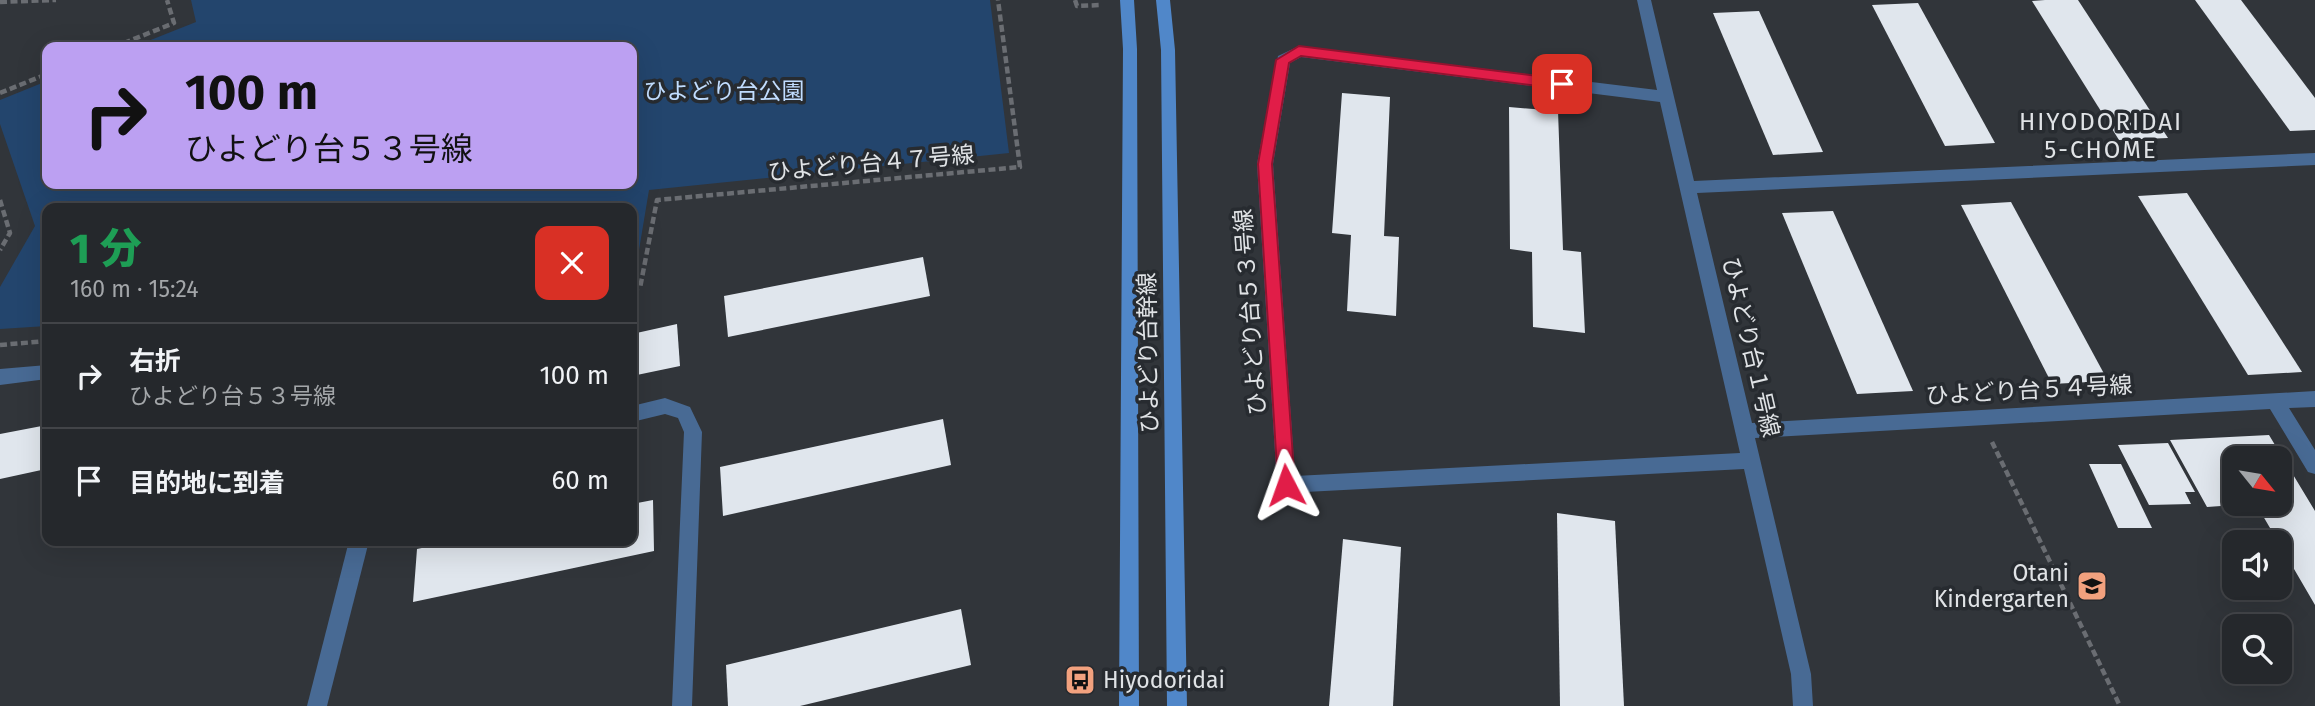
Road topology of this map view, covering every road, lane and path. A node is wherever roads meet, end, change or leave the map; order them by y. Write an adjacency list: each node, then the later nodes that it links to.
1 (56, 0): 8 (path)
2 (166, 0): 10 (path)
3 (998, 0): 18 (path, ひよどり台４７号線)
4 (1075, 0): 9 (path)
5 (1127, 0): 33 (street, ひよどり台幹線)
6 (1163, 0): 34 (street, ひよどり台幹線)
7 (1644, 0): 13 (street, ひよどり台１号線)
8 (0, 2)
9 (1102, 5)
10 (126, 42)
11 (42, 76): 12 (path)
12 (0, 93)
13 (1667, 97): 15 (street, ひよどり台１号線); 28 (street, ひよどり台５３号線)
14 (2315, 159): 15 (street)
15 (1688, 187): 27 (street, ひよどり台１号線)
16 (0, 200): 17 (path)
17 (0, 250)
18 (637, 288)
19 (42, 341): 20 (path)
20 (0, 345)
21 (42, 373): 22 (street)
22 (0, 377)
23 (2315, 399): 24 (street, ひよどり台５４号線)
24 (2275, 401): 26 (street, ひよどり台５４号線); 29 (street)
25 (637, 413): 32 (street)
26 (1980, 417): 27 (street, ひよどり台５４号線); 36 (path)
27 (1746, 431): 28 (street, ひよどり台１号線)
28 (1753, 460): 35 (street, ひよどり台１号線)
29 (2315, 466)
30 (358, 546): 31 (street)
31 (317, 706)
32 (682, 706)
33 (1129, 706)
34 (1177, 706)
35 (1803, 706)
36 (2120, 706)

